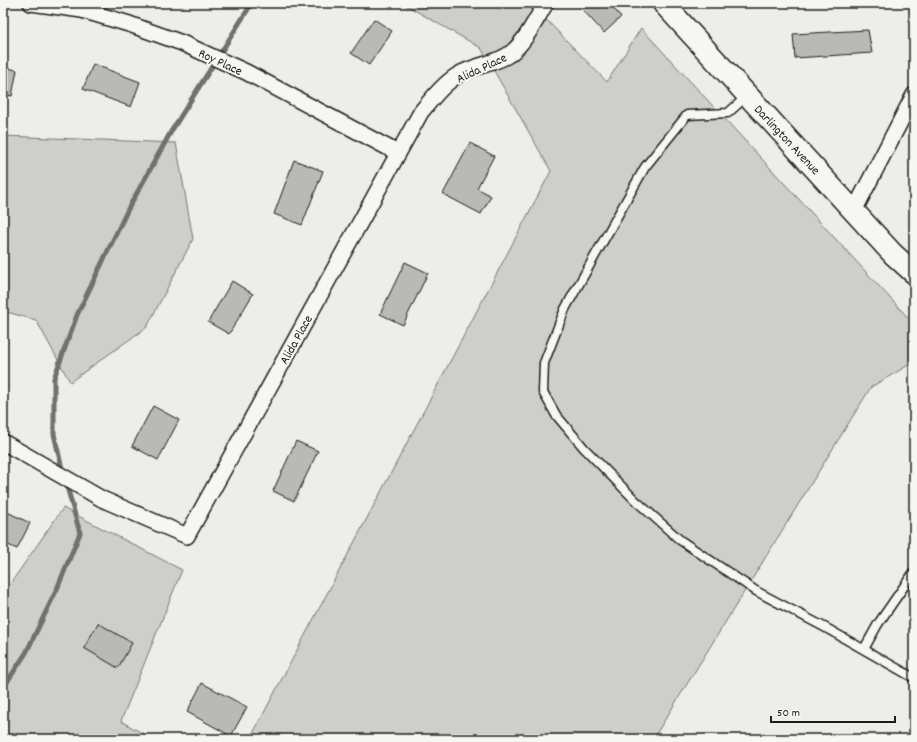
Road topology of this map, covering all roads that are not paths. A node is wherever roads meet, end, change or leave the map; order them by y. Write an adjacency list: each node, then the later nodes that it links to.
1 (31, 3): 6 (street, Roy Place)
2 (546, 3): 6 (street, Alida Place)
3 (663, 3): 4 (main road, Darlington Avenue)
4 (748, 95): 7 (main road, Darlington Avenue); 11 (lane)
5 (914, 95): 7 (street)
6 (398, 153): 9 (street, Alida Place)
7 (854, 211): 8 (main road, Darlington Avenue)
8 (914, 273)
9 (3, 442)
10 (914, 572): 11 (lane)
11 (864, 649): 12 (lane)
12 (914, 678)

